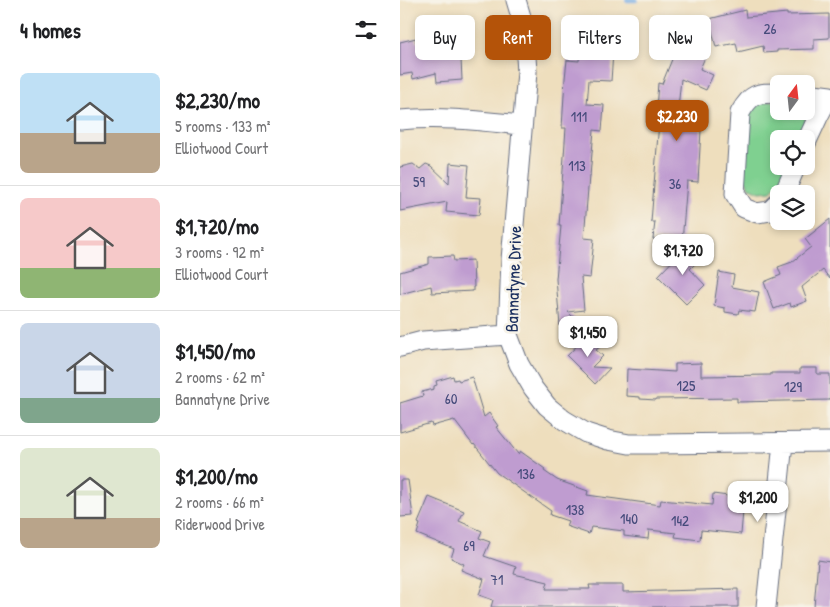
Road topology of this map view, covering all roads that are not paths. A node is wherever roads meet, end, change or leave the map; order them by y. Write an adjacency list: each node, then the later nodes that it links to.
1 (516, 0): 6 (street, Bannatyne Drive)
2 (770, 94): 8 (street)
3 (815, 95): 4 (street)
4 (830, 96): 7 (street)
5 (400, 120): 6 (street)
6 (522, 125): 9 (street, Bannatyne Drive)
7 (812, 130)
8 (770, 211)
9 (508, 336): 10 (street); 12 (street, Bannatyne Drive)
10 (400, 346)
11 (830, 442): 12 (street, Bannatyne Drive)
12 (783, 443): 13 (street)
13 (766, 607)

